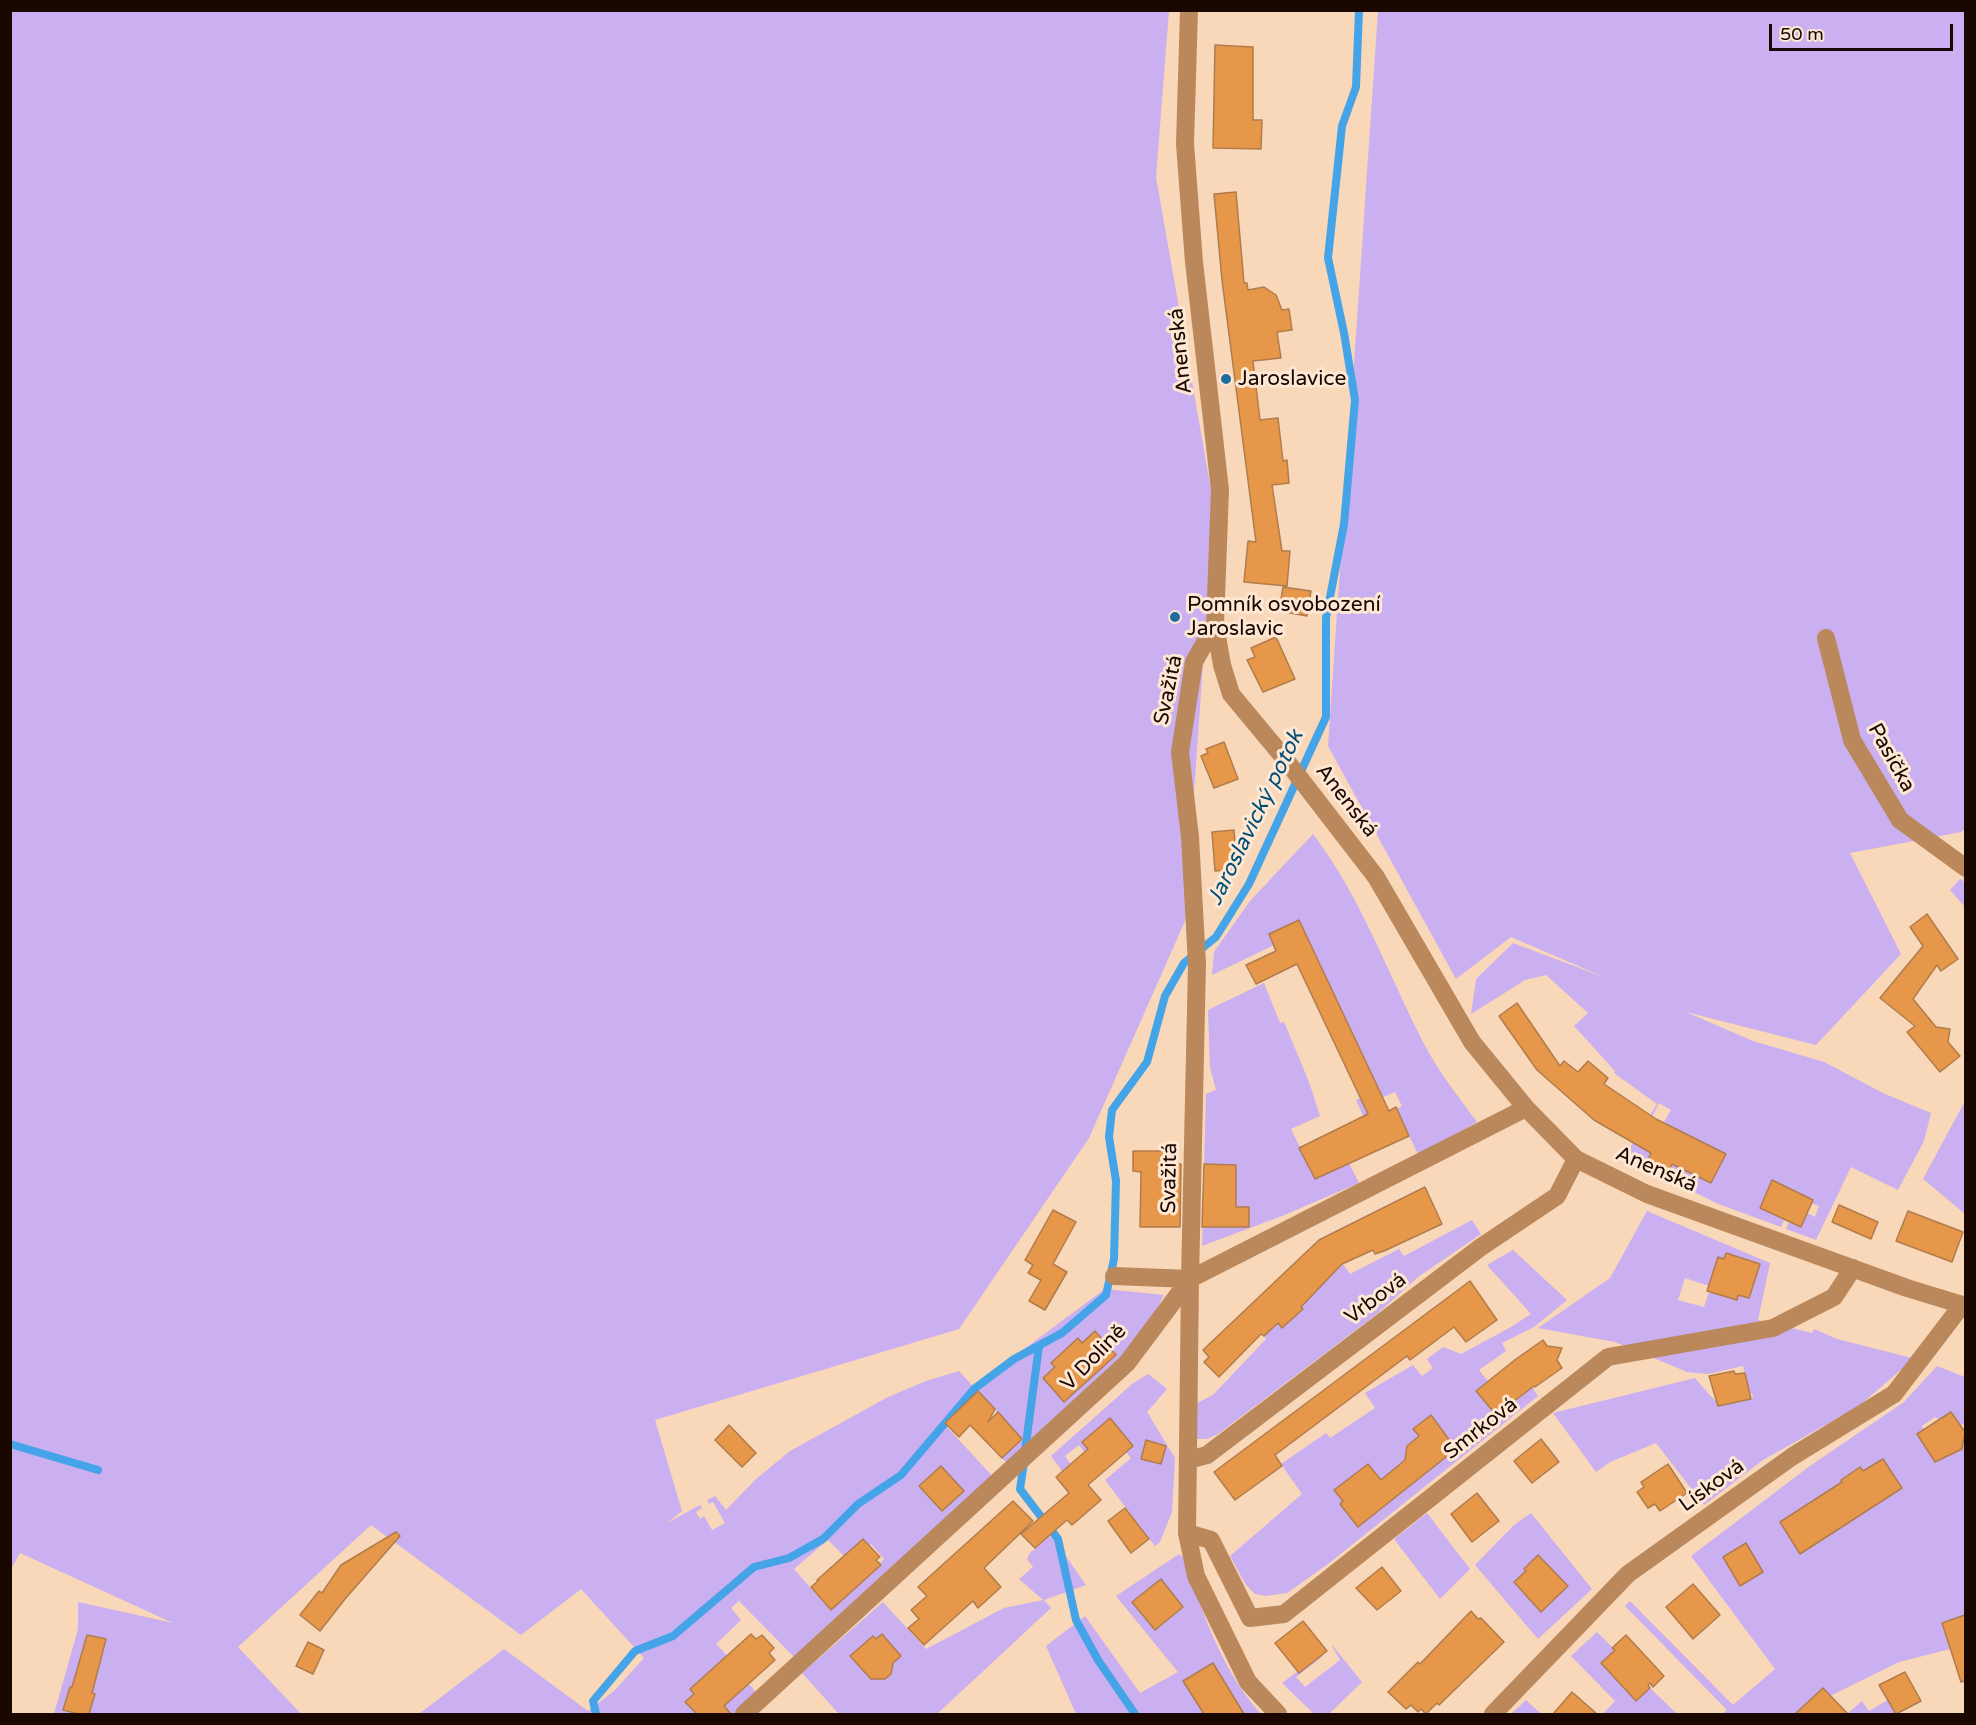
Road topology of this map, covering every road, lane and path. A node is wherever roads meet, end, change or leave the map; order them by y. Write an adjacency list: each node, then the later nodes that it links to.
1 (1188, 10): 2 (street, Anenská)
2 (1215, 625): 5 (street, Anenská); 9 (street, Svažitá)
3 (1826, 638): 4 (street, Pasíčka)
4 (1965, 868)
5 (1526, 1108): 6 (street, Anenská); 9 (street, V Dolině)
6 (1576, 1159): 7 (street, Anenská); 11 (street, Vrbová)
7 (1853, 1268): 10 (street, Anenská); 12 (street, Smrková)
8 (1114, 1276): 9 (street)
9 (1190, 1280): 11 (street, Svažitá); 13 (street, V Dolině)
10 (1964, 1305): 15 (street, Lísková)
11 (1188, 1460): 12 (street, Svažitá)
12 (1187, 1533): 14 (street, Svažitá)
13 (744, 1714)
14 (1278, 1714)
15 (1493, 1714)

